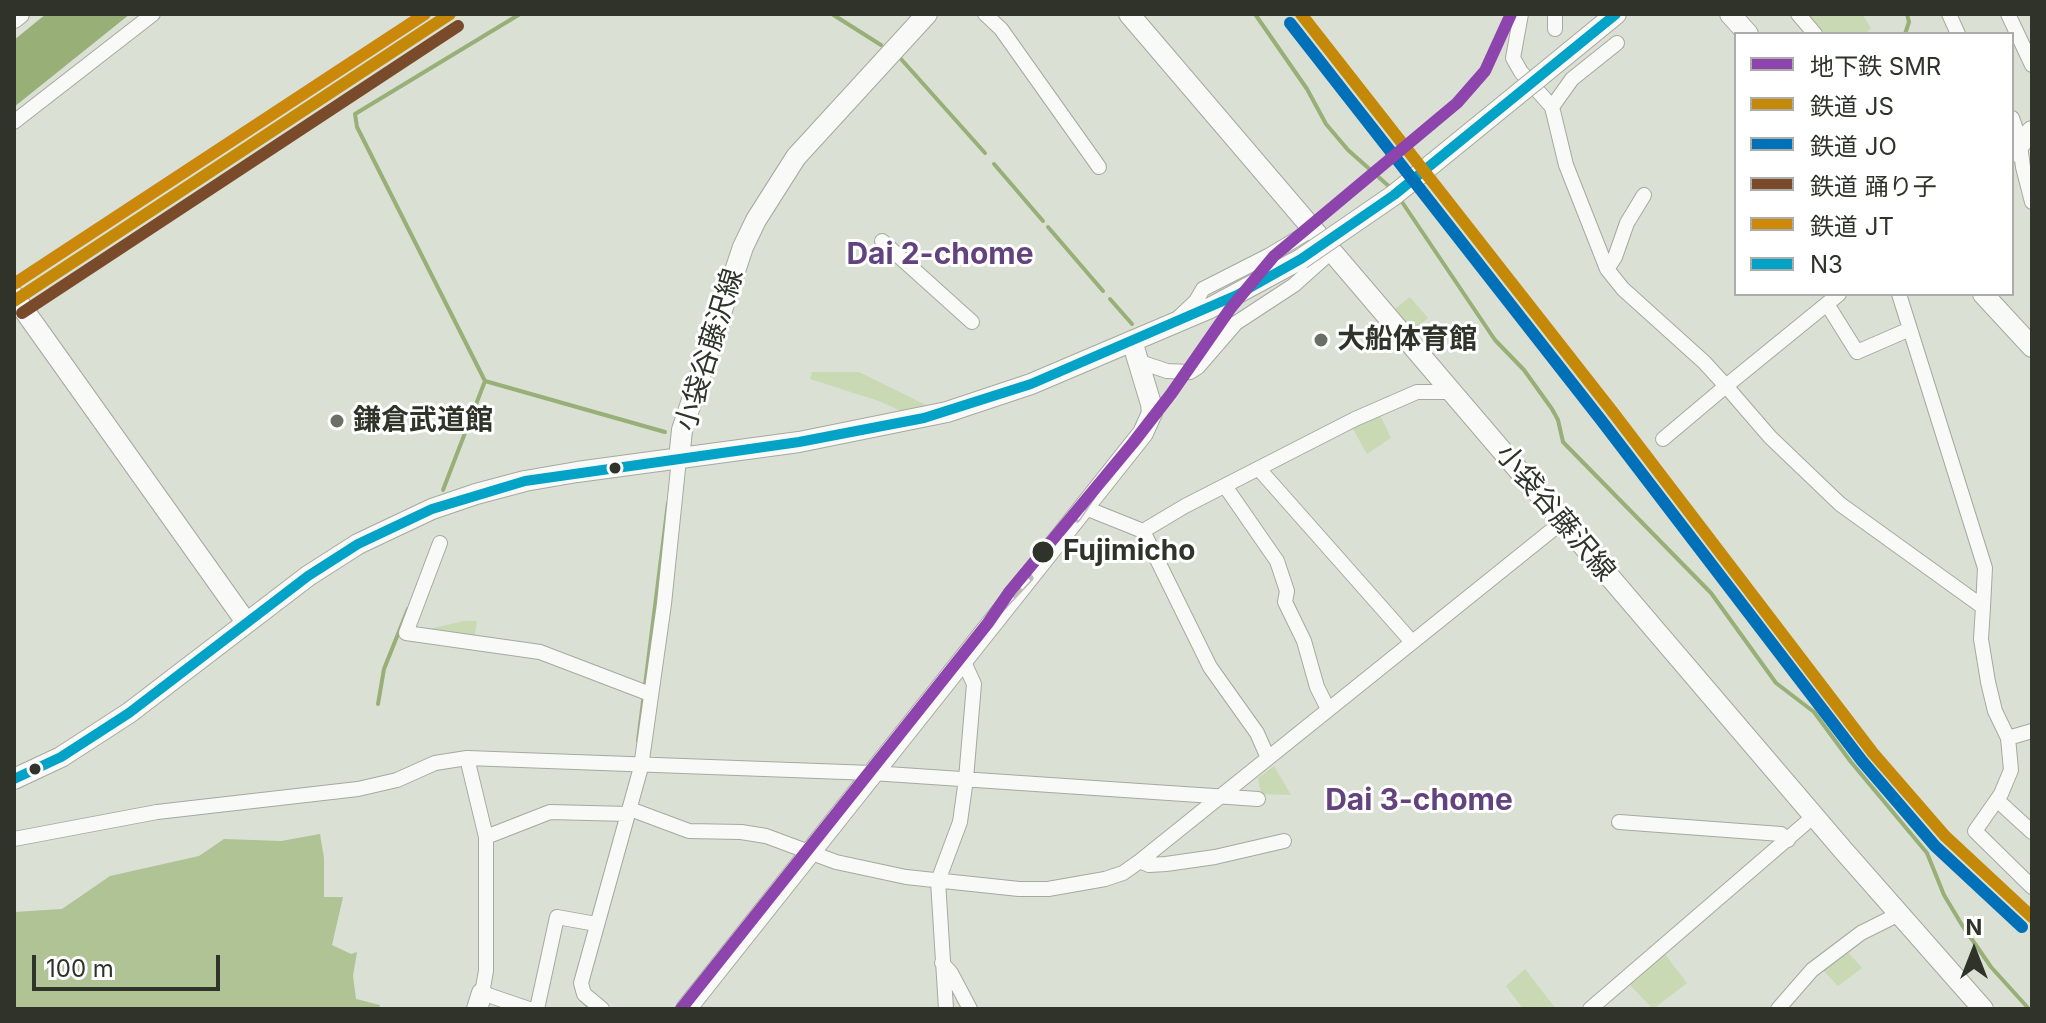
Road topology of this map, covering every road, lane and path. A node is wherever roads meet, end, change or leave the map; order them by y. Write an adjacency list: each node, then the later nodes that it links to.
1 (153, 14): 15 (street)
2 (927, 14): 39 (main road, 小袋谷藤沢線)
3 (985, 14): 18 (street)
4 (1129, 14): 21 (main road, 小袋谷藤沢線)
5 (1521, 14): 14 (street)
6 (1616, 14): 31 (main road, bridge)
7 (1730, 14): 10 (main road)
8 (1798, 14): 11 (street)
9 (2008, 14): 13 (street)
10 (1746, 32)
11 (1813, 32)
12 (1617, 43): 14 (street)
13 (2032, 65)
14 (1552, 107): 24 (street)
15 (14, 122)
16 (2014, 124): 17 (street)
17 (2024, 141): 20 (street)
18 (1099, 167)
19 (1644, 195): 24 (street)
20 (2032, 202)
21 (1313, 229): 23 (main road, 小袋谷藤沢線); 31 (street)
22 (882, 241): 30 (street)
23 (1332, 251): 35 (street); 37 (main road, 小袋谷藤沢線)
24 (1607, 269): 36 (street)
25 (14, 296): 47 (main road)
26 (1837, 296): 29 (street)
27 (1900, 296): 32 (street)
28 (1985, 296): 34 (main road)
29 (1827, 304): 32 (street); 36 (street)
30 (972, 322)
31 (1169, 325): 33 (main road)
32 (1910, 329): 46 (street)
33 (1132, 341): 35 (main road); 39 (main road)
34 (2032, 347)
35 (1140, 362): 42 (main road)
36 (1726, 386): 38 (street); 46 (street)
37 (1452, 392): 40 (street); 43 (main road, 小袋谷藤沢線)
38 (1663, 439)
39 (679, 459): 47 (main road, 小袋谷藤沢線); 50 (street)
40 (1259, 469): 41 (street); 48 (street)
41 (1225, 486): 44 (street); 51 (street)
42 (1083, 507): 44 (street); 49 (main road)
43 (1562, 522): 48 (street); 64 (main road, 小袋谷藤沢線)
44 (1143, 531): 55 (street)
45 (440, 543): 50 (street)
46 (1983, 607): 53 (street)
47 (246, 622): 58 (main road, 小袋谷藤沢線)
48 (1412, 642): 51 (street)
49 (963, 660): 57 (main road); 59 (street)
50 (650, 694): 56 (street)
51 (1328, 709): 55 (street)
52 (2032, 731): 53 (street)
53 (2008, 738): 62 (street)
54 (467, 758): 56 (street); 67 (street); 68 (street)
55 (1268, 758): 60 (street)
56 (641, 767): 57 (street); 63 (street)
57 (872, 773): 59 (street); 71 (main road)
58 (14, 779)
59 (966, 779): 60 (street); 73 (street)
60 (1221, 797): 61 (street); 72 (street)
61 (1258, 799)
62 (1997, 800): 66 (street); 74 (street)
63 (629, 812): 67 (street); 71 (street); 76 (street)
64 (1814, 816): 69 (street); 75 (main road, 小袋谷藤沢線)
65 (1619, 822): 69 (street)
66 (2032, 832)
67 (486, 837): 78 (street)
68 (14, 839)
69 (1788, 840): 85 (street)
70 (1284, 841): 72 (street)
71 (811, 852): 73 (street); 82 (main road)
72 (1140, 861): 73 (street)
73 (938, 881): 77 (street)
74 (2032, 887)
75 (1899, 914): 86 (street); 87 (main road, 小袋谷藤沢線)
76 (596, 924): 80 (street); 81 (street)
77 (942, 962): 83 (street); 84 (street)
78 (479, 1001): 79 (street)
79 (529, 1009)
80 (537, 1009)
81 (602, 1009)
82 (686, 1009)
83 (946, 1009)
84 (970, 1009)
85 (1590, 1009)
86 (1778, 1009)
87 (1983, 1009)

